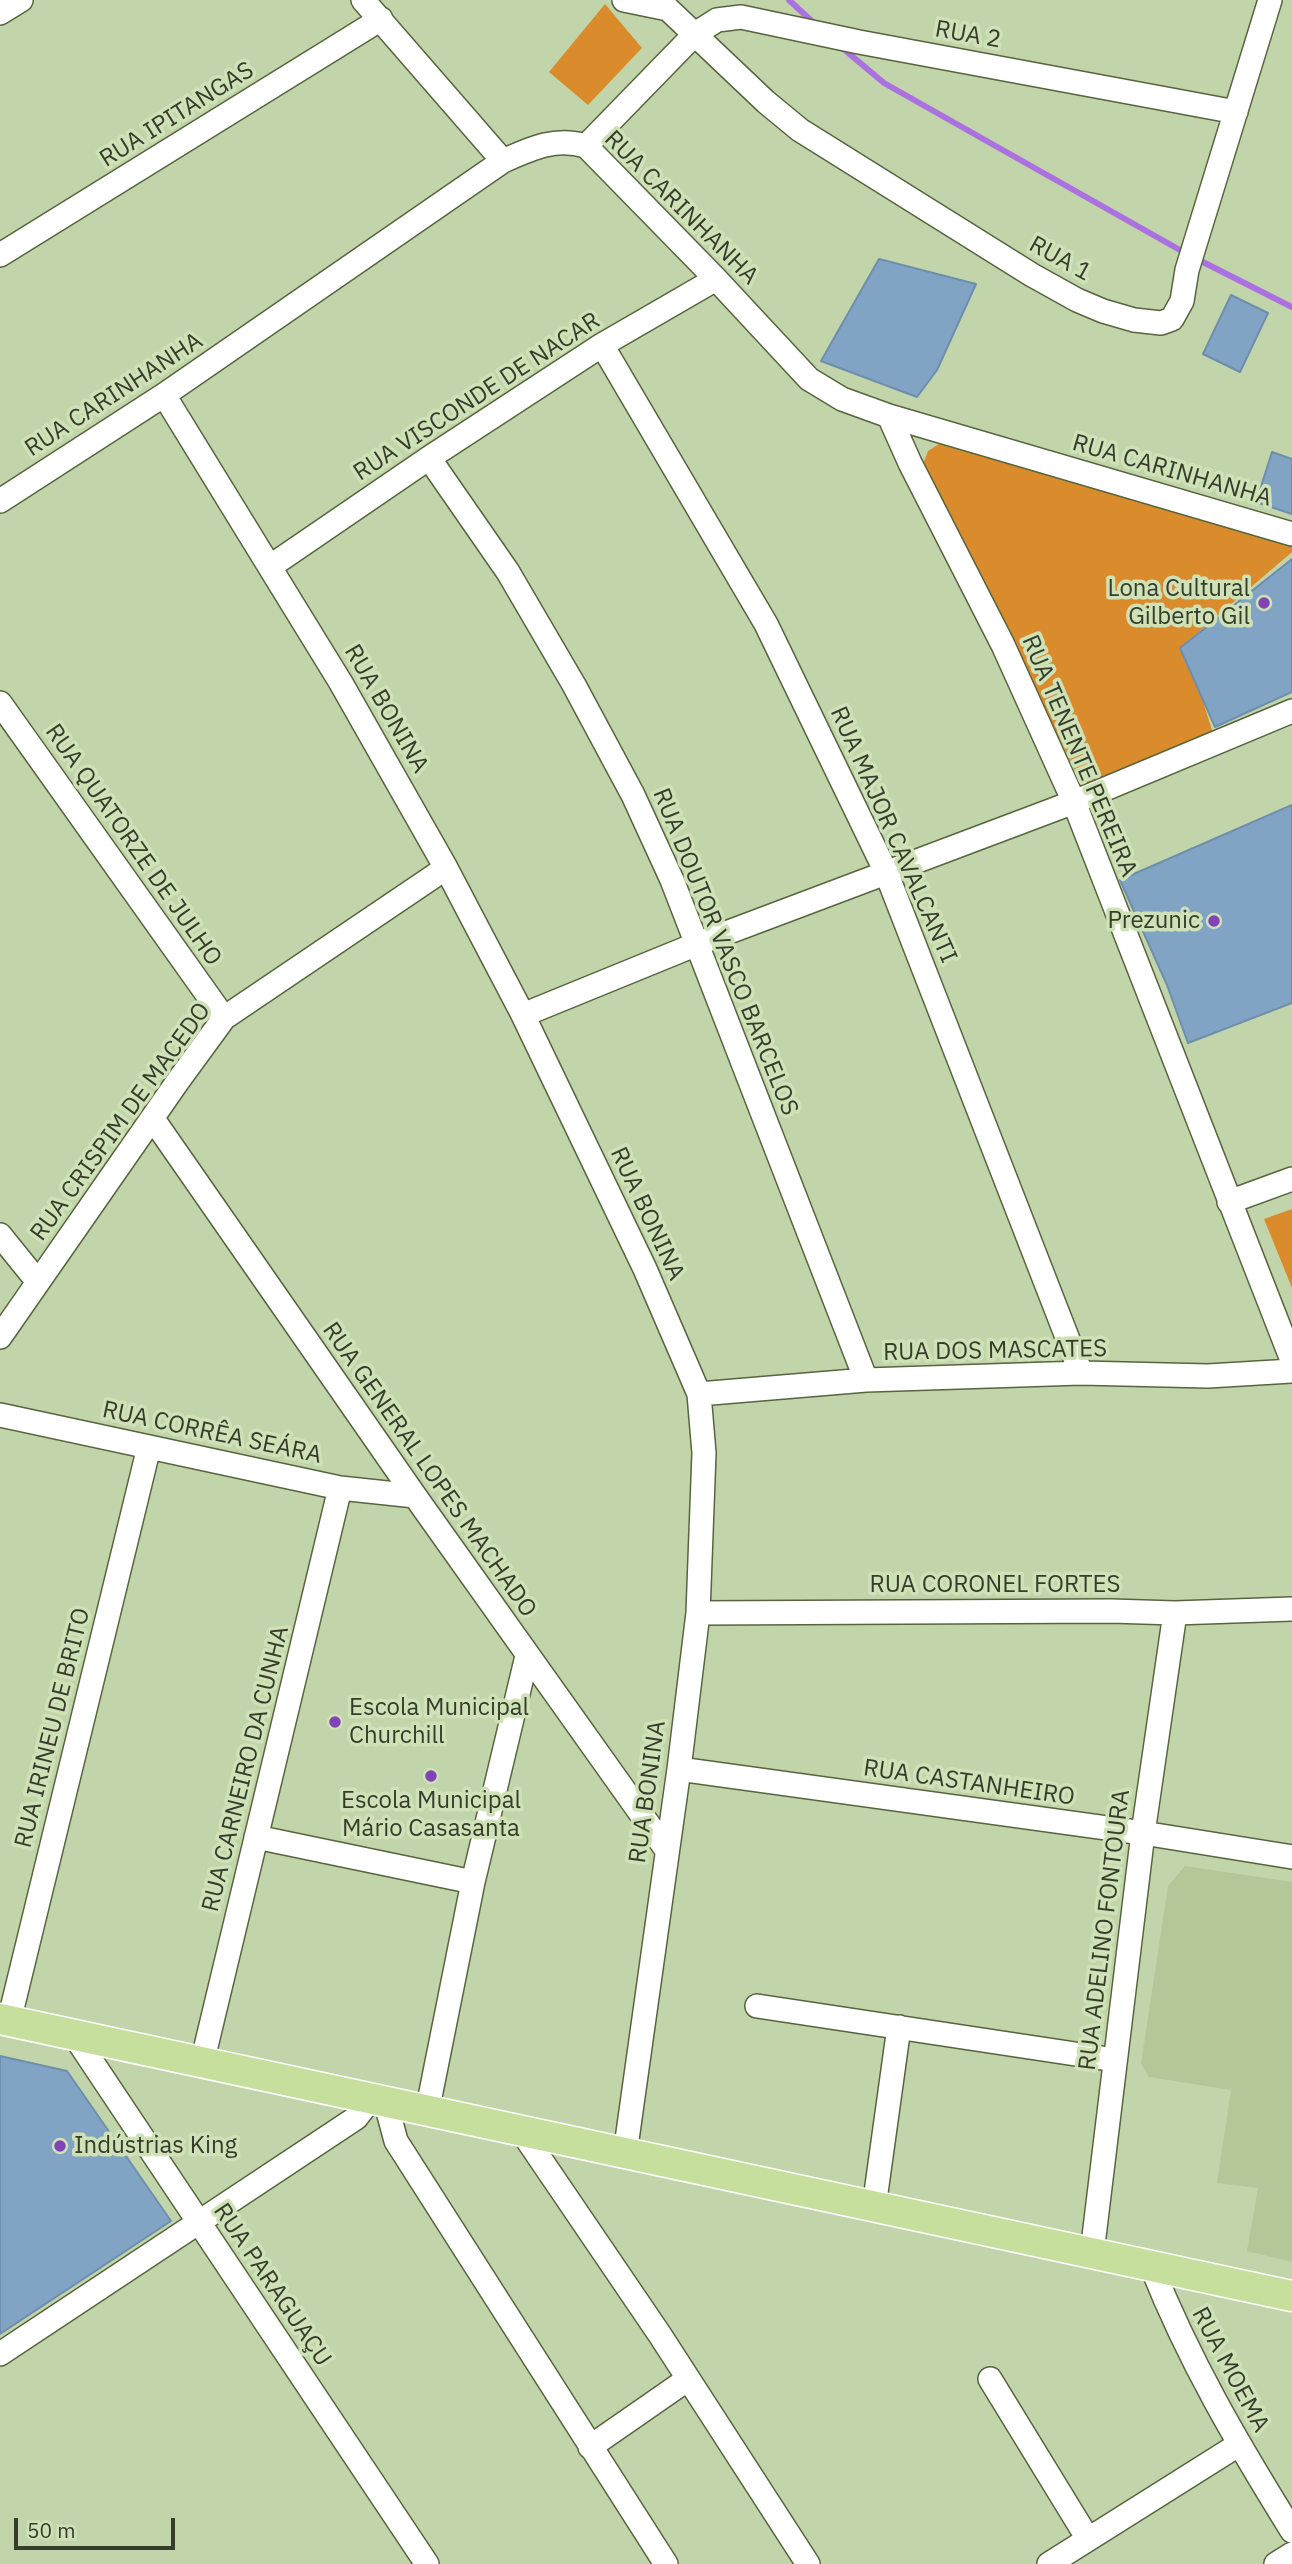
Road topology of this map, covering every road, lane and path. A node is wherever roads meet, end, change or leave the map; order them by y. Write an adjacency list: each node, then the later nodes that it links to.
1 (21, 0): 6 (street)
2 (363, 0): 7 (street)
3 (624, 0): 5 (street)
4 (1270, 0): 9 (street, RUA 1)
5 (673, 5): 8 (street, RUA 1)
6 (0, 13)
7 (381, 19): 11 (street); 12 (street, RUA IPITANGAS)
8 (695, 34): 9 (street, RUA 2); 9 (street, RUA 1); 10 (street, RUA 2)
9 (1236, 112)
10 (586, 146): 11 (street, RUA CARINHANHA); 13 (street, RUA CARINHANHA)
11 (503, 161): 15 (street, RUA CARINHANHA)
12 (0, 255)
13 (716, 279): 14 (street, RUA VISCONDE DE NACAR); 16 (street, RUA CARINHANHA)
14 (602, 345): 17 (street, RUA VISCONDE DE NACAR); 25 (street, RUA MAJOR CAVALCANTI)
15 (164, 395): 18 (street, RUA CARINHANHA); 20 (street, RUA BONINA)
16 (889, 416): 19 (street, RUA CARINHANHA); 23 (street, RUA TENENTE PEREIRA)
17 (429, 458): 20 (street, RUA VISCONDE DE NACAR); 26 (street, RUA DOUTOR VASCO BARCELOS)
18 (0, 501)
19 (1292, 534)
20 (271, 566): 24 (street, RUA BONINA)
21 (0, 703): 28 (street, RUA QUATORZE DE JULHO)
22 (1292, 712): 23 (street)
23 (1074, 802): 25 (street); 31 (street, RUA TENENTE PEREIRA)
24 (446, 868): 27 (street, RUA BONINA); 28 (street, RUA CRISPIM DE MACEDO)
25 (886, 872): 26 (street); 37 (street, RUA MAJOR CAVALCANTI)
26 (697, 944): 27 (street); 38 (street, RUA DOUTOR VASCO BARCELOS)
27 (523, 1015): 39 (street, RUA BONINA)
28 (224, 1017): 29 (street, RUA CRISPIM DE MACEDO)
29 (153, 1119): 33 (street, RUA CRISPIM DE MACEDO); 43 (street, RUA GENERAL LOPES MACHADO)
30 (1292, 1179): 31 (street)
31 (1229, 1202): 35 (street, RUA TENENTE PEREIRA)
32 (0, 1234): 33 (street)
33 (38, 1282): 34 (street, RUA CRISPIM DE MACEDO)
34 (0, 1337)
35 (1292, 1360)
36 (1292, 1371): 37 (street, RUA DOS MASCATES)
37 (1081, 1373): 38 (street, RUA DOS MASCATES)
38 (866, 1380): 39 (street, RUA DOS MASCATES)
39 (699, 1394): 45 (street, RUA BONINA)
40 (0, 1415): 41 (street, RUA CORRÊA SEÁRA)
41 (149, 1447): 42 (street, RUA CORRÊA SEÁRA); 55 (street, RUA IRINEU DE BRITO)
42 (340, 1488): 43 (street, RUA CORRÊA SEÁRA); 50 (street, RUA CARNEIRO DA CUNHA)
43 (415, 1496): 47 (street, RUA GENERAL LOPES MACHADO)
44 (1292, 1609): 46 (street, RUA CORONEL FORTES)
45 (698, 1613): 46 (street, RUA CORONEL FORTES); 48 (street, RUA BONINA)
46 (1175, 1613): 49 (street, RUA ADELINO FONTOURA)
47 (527, 1656): 51 (street, RUA GENERAL LOPES MACHADO); 53 (street)
48 (679, 1769): 49 (street, RUA CASTANHEIRO); 51 (street, RUA BONINA)
49 (1143, 1833): 52 (street, RUA CASTANHEIRO); 58 (street, RUA ADELINO FONTOURA)
50 (256, 1837): 53 (street); 59 (street, RUA CARNEIRO DA CUNHA)
51 (666, 1849): 63 (street, RUA BONINA)
52 (1292, 1857)
53 (473, 1882): 61 (street)
54 (757, 2006): 56 (street)
55 (5, 2020): 57 (main road)
56 (899, 2028): 58 (street); 64 (street)
57 (74, 2035): 59 (main road); 65 (street, RUA PARAGUAÇU)
58 (1115, 2060): 66 (street, RUA ADELINO FONTOURA)
59 (202, 2063): 60 (main road)
60 (378, 2102): 61 (main road); 65 (street); 73 (street)
61 (427, 2112): 62 (main road)
62 (522, 2132): 63 (main road); 70 (street)
63 (625, 2154): 64 (main road)
64 (874, 2207): 66 (main road)
65 (199, 2222): 69 (street); 77 (street, RUA PARAGUAÇU)
66 (1091, 2253): 67 (main road)
67 (1151, 2265): 68 (main road); 72 (street, RUA MOEMA)
68 (1292, 2296)
69 (0, 2354)
70 (688, 2379): 73 (street); 79 (street)
71 (990, 2379): 75 (street)
72 (1238, 2445): 74 (street, RUA MOEMA); 75 (street)
73 (590, 2447): 78 (street)
74 (1292, 2531)
75 (1088, 2539): 80 (street)
76 (1292, 2554): 81 (street)
77 (427, 2564)
78 (666, 2564)
79 (808, 2564)
80 (1049, 2564)
81 (1276, 2564)

